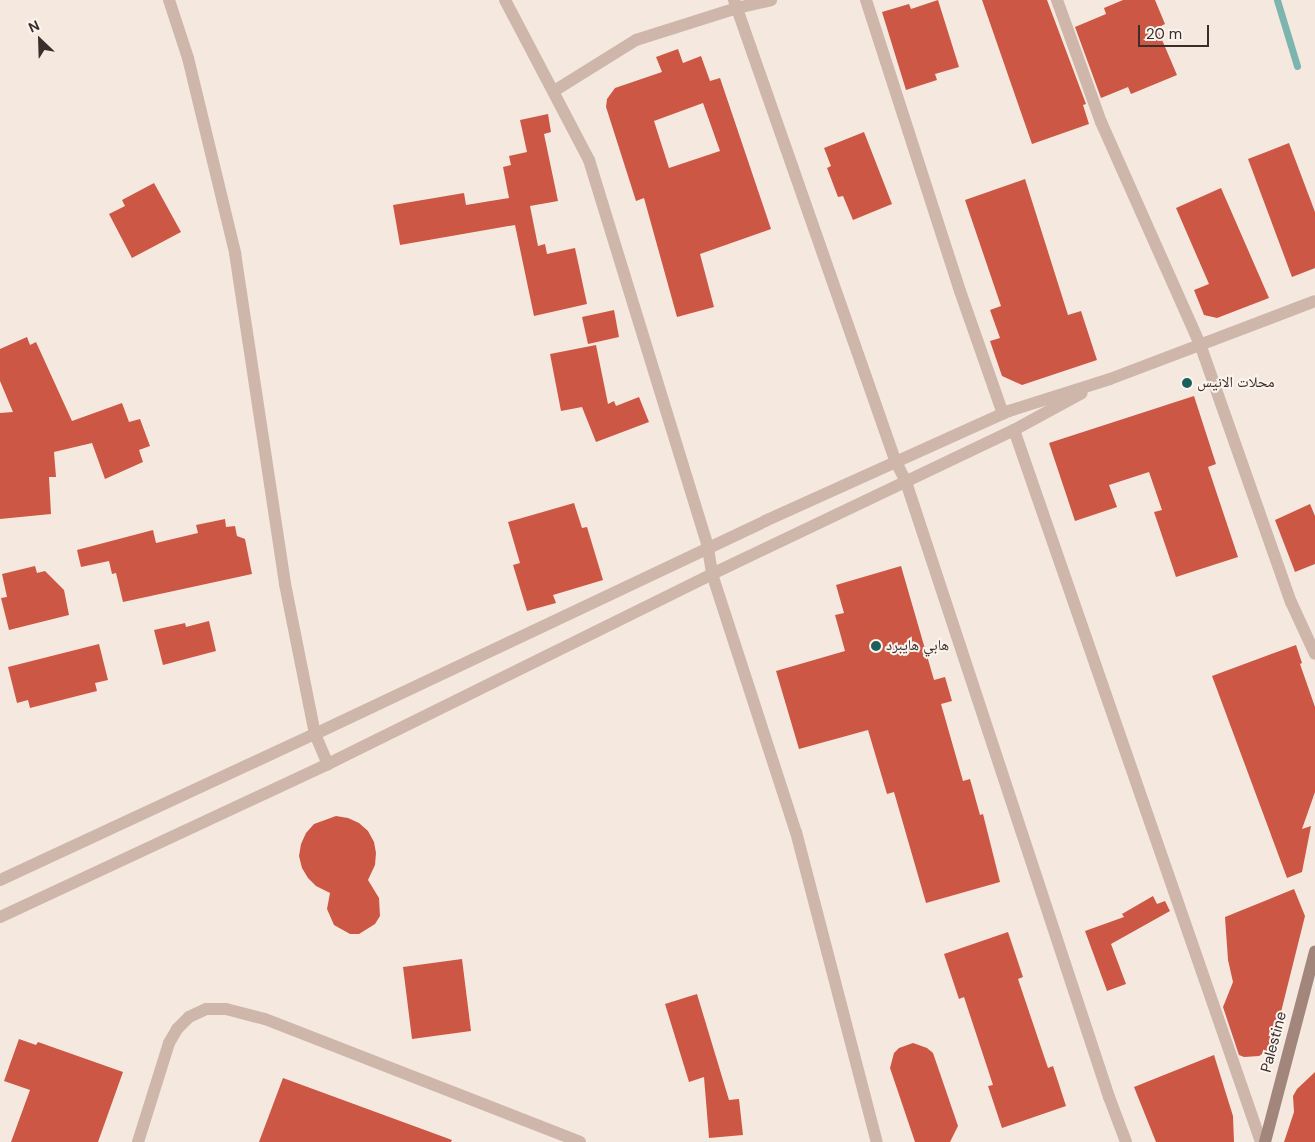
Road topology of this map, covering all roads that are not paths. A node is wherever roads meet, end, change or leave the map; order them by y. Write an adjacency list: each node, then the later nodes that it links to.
1 (169, 0): 18 (street)
2 (505, 0): 7 (street)
3 (770, 0): 6 (street)
4 (866, 0): 11 (street)
5 (1057, 0): 9 (street)
6 (736, 4): 7 (street); 13 (street)
7 (554, 91): 15 (street)
8 (1315, 302): 9 (street)
9 (1200, 344): 10 (street); 17 (street)
10 (1110, 379): 11 (street); 12 (street)
11 (1003, 414): 13 (street)
12 (1014, 430): 14 (street); 28 (street)
13 (896, 462): 14 (street); 15 (street)
14 (906, 482): 16 (street); 27 (street)
15 (708, 548): 16 (street); 18 (street)
16 (712, 574): 19 (street); 26 (street)
17 (1315, 654)
18 (315, 734): 19 (street); 20 (street)
19 (328, 764): 21 (street)
20 (0, 880)
21 (0, 917)
22 (1315, 950): 23 (main road, Palestine)
23 (1313, 969): 29 (main road, Palestine)
24 (138, 1142): 25 (street)
25 (580, 1142)
26 (877, 1142)
27 (1126, 1142)
28 (1261, 1142)
29 (1265, 1142)

